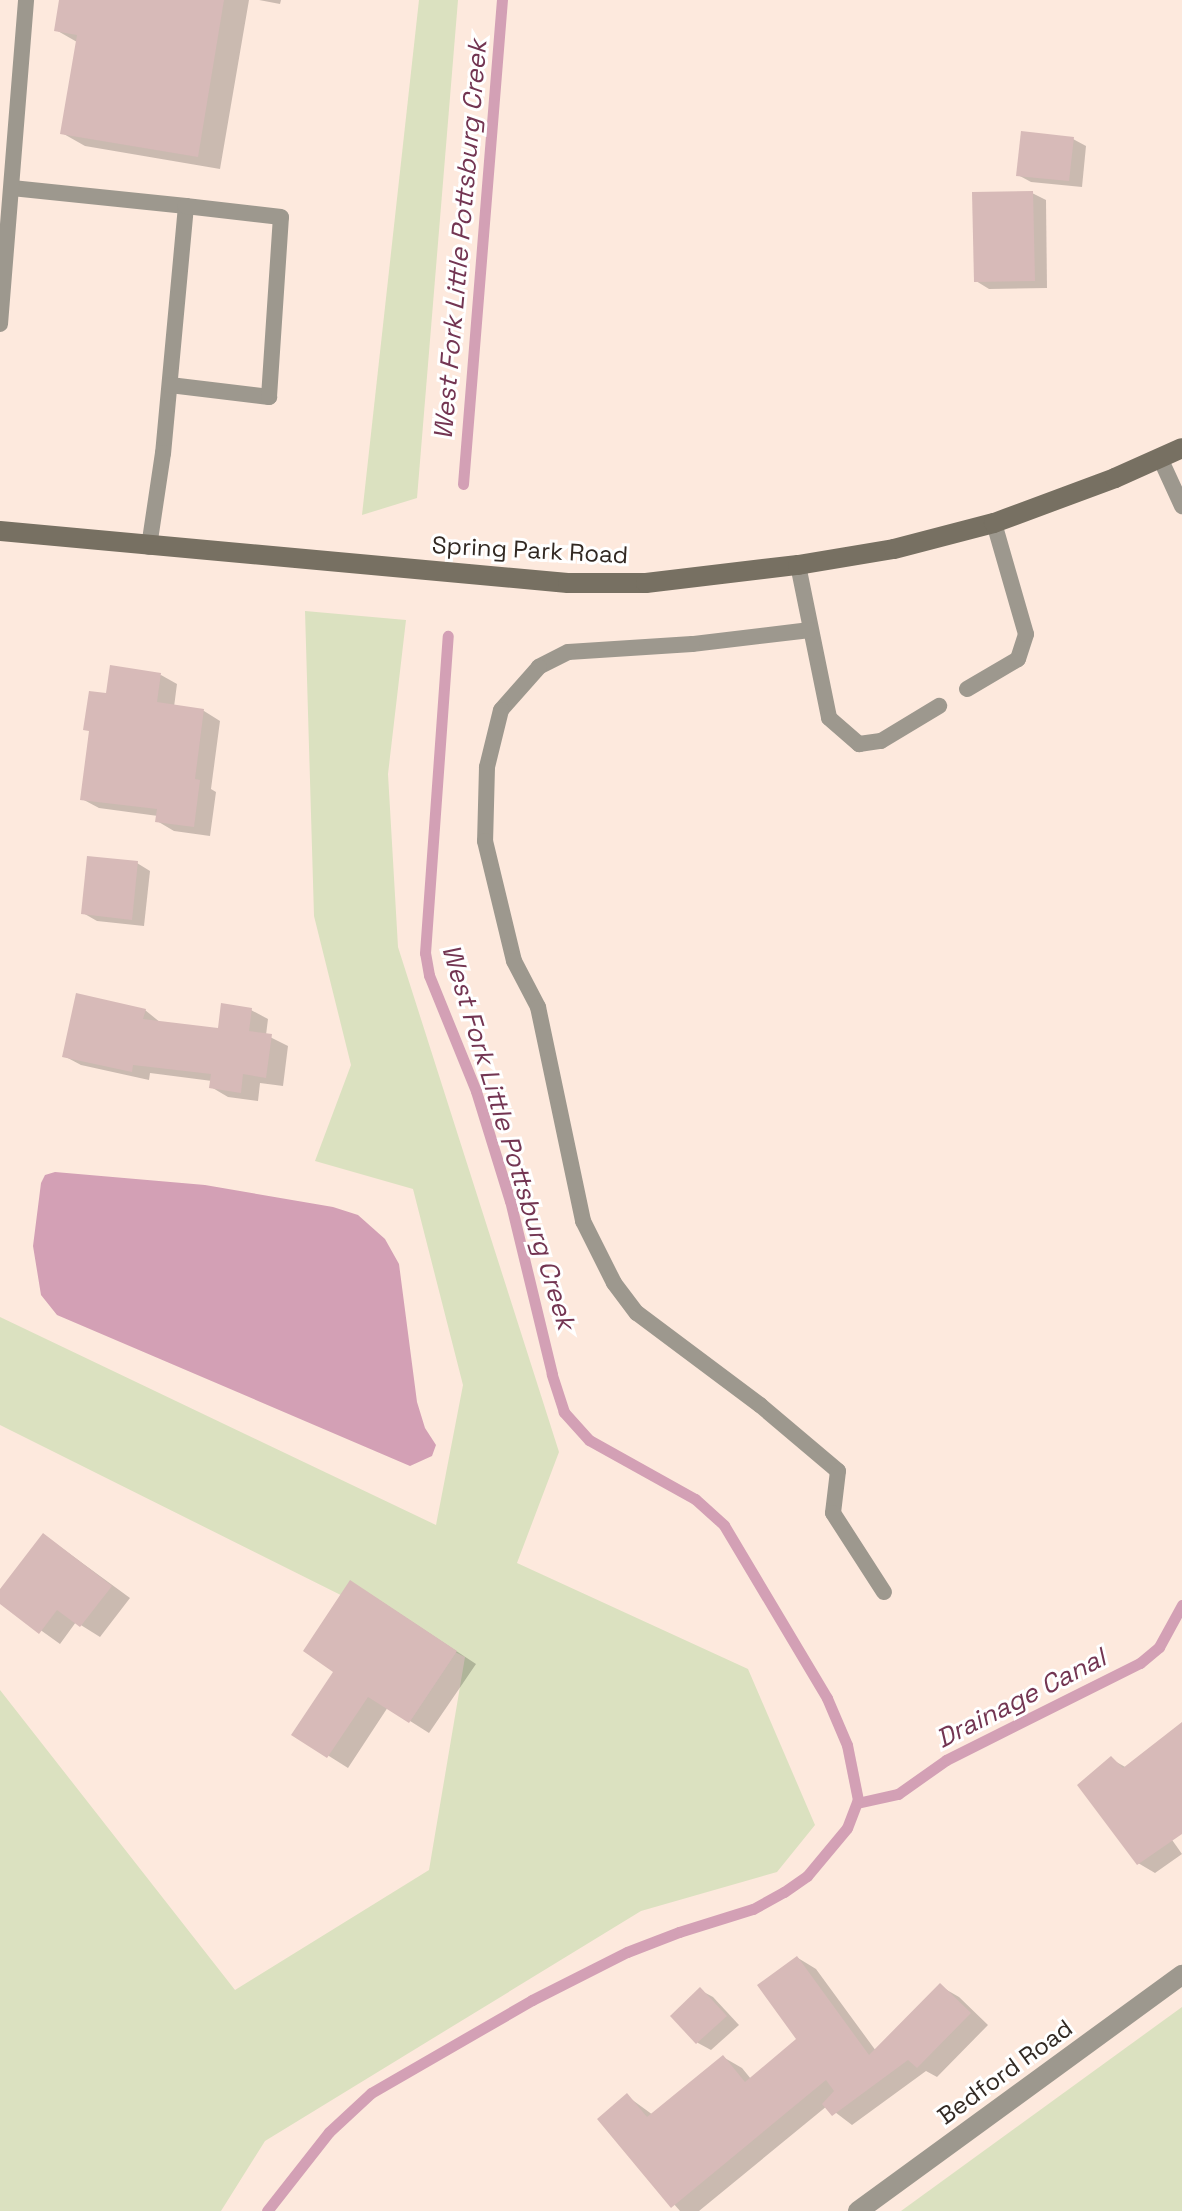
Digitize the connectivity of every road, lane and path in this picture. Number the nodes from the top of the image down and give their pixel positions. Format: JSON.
{"nodes":[{"id":1,"x":26,"y":0,"type":"edge"},
{"id":2,"x":12,"y":188,"type":"junction"},
{"id":3,"x":186,"y":206,"type":"junction"},
{"id":4,"x":0,"y":324,"type":"edge"},
{"id":5,"x":170,"y":385,"type":"junction"},
{"id":6,"x":1182,"y":448,"type":"edge"},
{"id":7,"x":1160,"y":458,"type":"junction"},
{"id":8,"x":1182,"y":506,"type":"edge"},
{"id":9,"x":994,"y":523,"type":"junction"},
{"id":10,"x":0,"y":531,"type":"edge"},
{"id":11,"x":149,"y":547,"type":"junction"},
{"id":12,"x":798,"y":565,"type":"junction"},
{"id":13,"x":810,"y":630,"type":"junction"},
{"id":14,"x":967,"y":689,"type":"dead end"},
{"id":15,"x":939,"y":706,"type":"dead end"},
{"id":16,"x":884,"y":1592,"type":"dead end"},
{"id":17,"x":1182,"y":1975,"type":"edge"},
{"id":18,"x":858,"y":2211,"type":"edge"}],
"edges":[{"from":1,"to":2,"type":"lane"},
{"from":2,"to":3,"type":"lane"},
{"from":2,"to":4,"type":"lane"},
{"from":3,"to":5,"type":"lane"},
{"from":3,"to":5,"type":"lane"},
{"from":5,"to":11,"type":"lane"},
{"from":6,"to":7,"type":"main road","name":"Spring Park Road"},
{"from":7,"to":8,"type":"lane"},
{"from":7,"to":9,"type":"main road","name":"Spring Park Road"},
{"from":9,"to":12,"type":"main road","name":"Spring Park Road"},
{"from":9,"to":14,"type":"lane"},
{"from":10,"to":11,"type":"main road","name":"Spring Park Road"},
{"from":11,"to":12,"type":"main road","name":"Spring Park Road"},
{"from":12,"to":13,"type":"lane"},
{"from":13,"to":15,"type":"lane"},
{"from":13,"to":16,"type":"lane"},
{"from":17,"to":18,"type":"street","name":"Bedford Road"}]}
